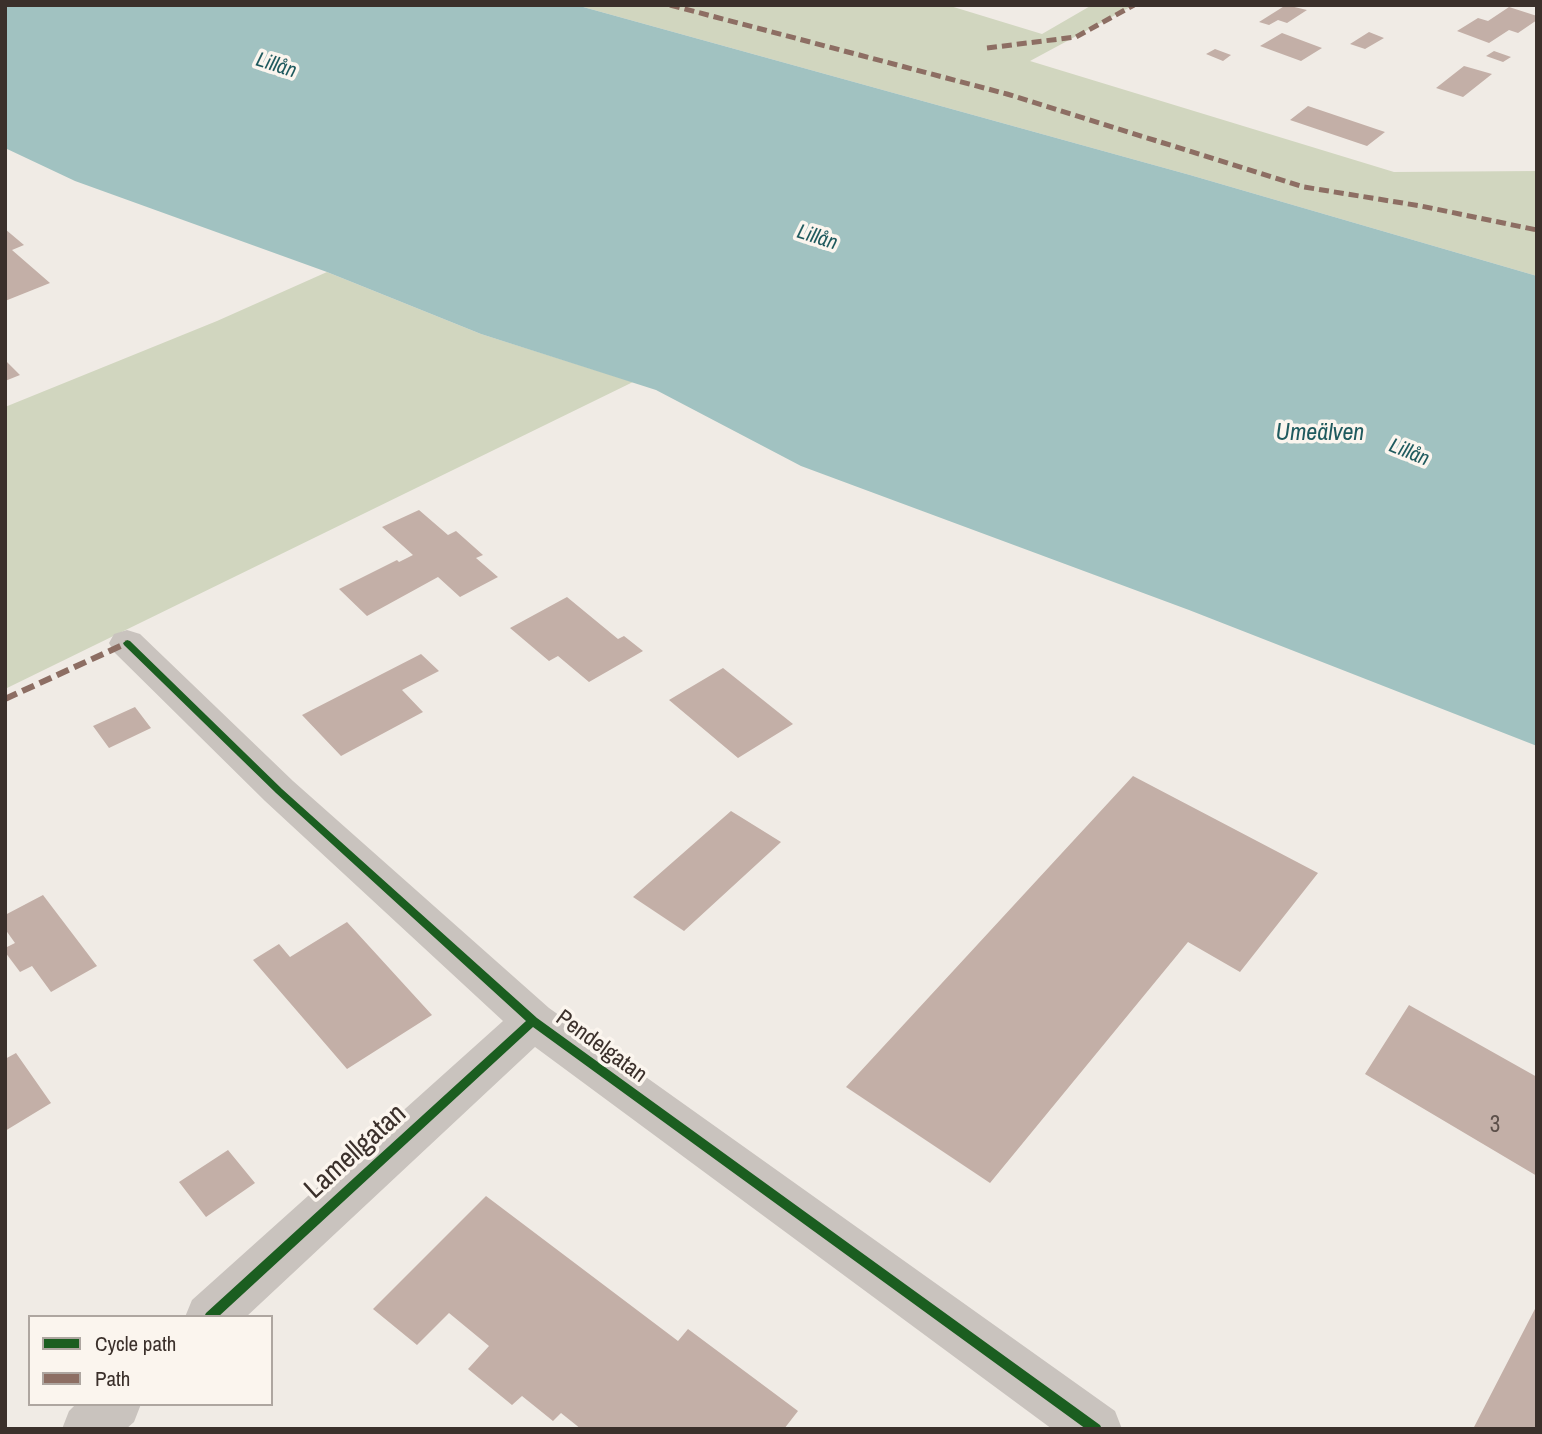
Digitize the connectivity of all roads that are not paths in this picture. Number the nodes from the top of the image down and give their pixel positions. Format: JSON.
{"nodes":[{"id":1,"x":127,"y":643,"type":"dead end"},
{"id":2,"x":533,"y":1021,"type":"junction"},
{"id":3,"x":212,"y":1315,"type":"edge"},
{"id":4,"x":113,"y":1406,"type":"edge"},
{"id":5,"x":88,"y":1429,"type":"edge"},
{"id":6,"x":1096,"y":1429,"type":"edge"}],
"edges":[{"from":1,"to":2,"type":"street","name":"Pendelgatan"},
{"from":2,"to":3,"type":"street","name":"Lamellgatan"},
{"from":2,"to":6,"type":"street","name":"Pendelgatan"},
{"from":4,"to":5,"type":"street"}]}
